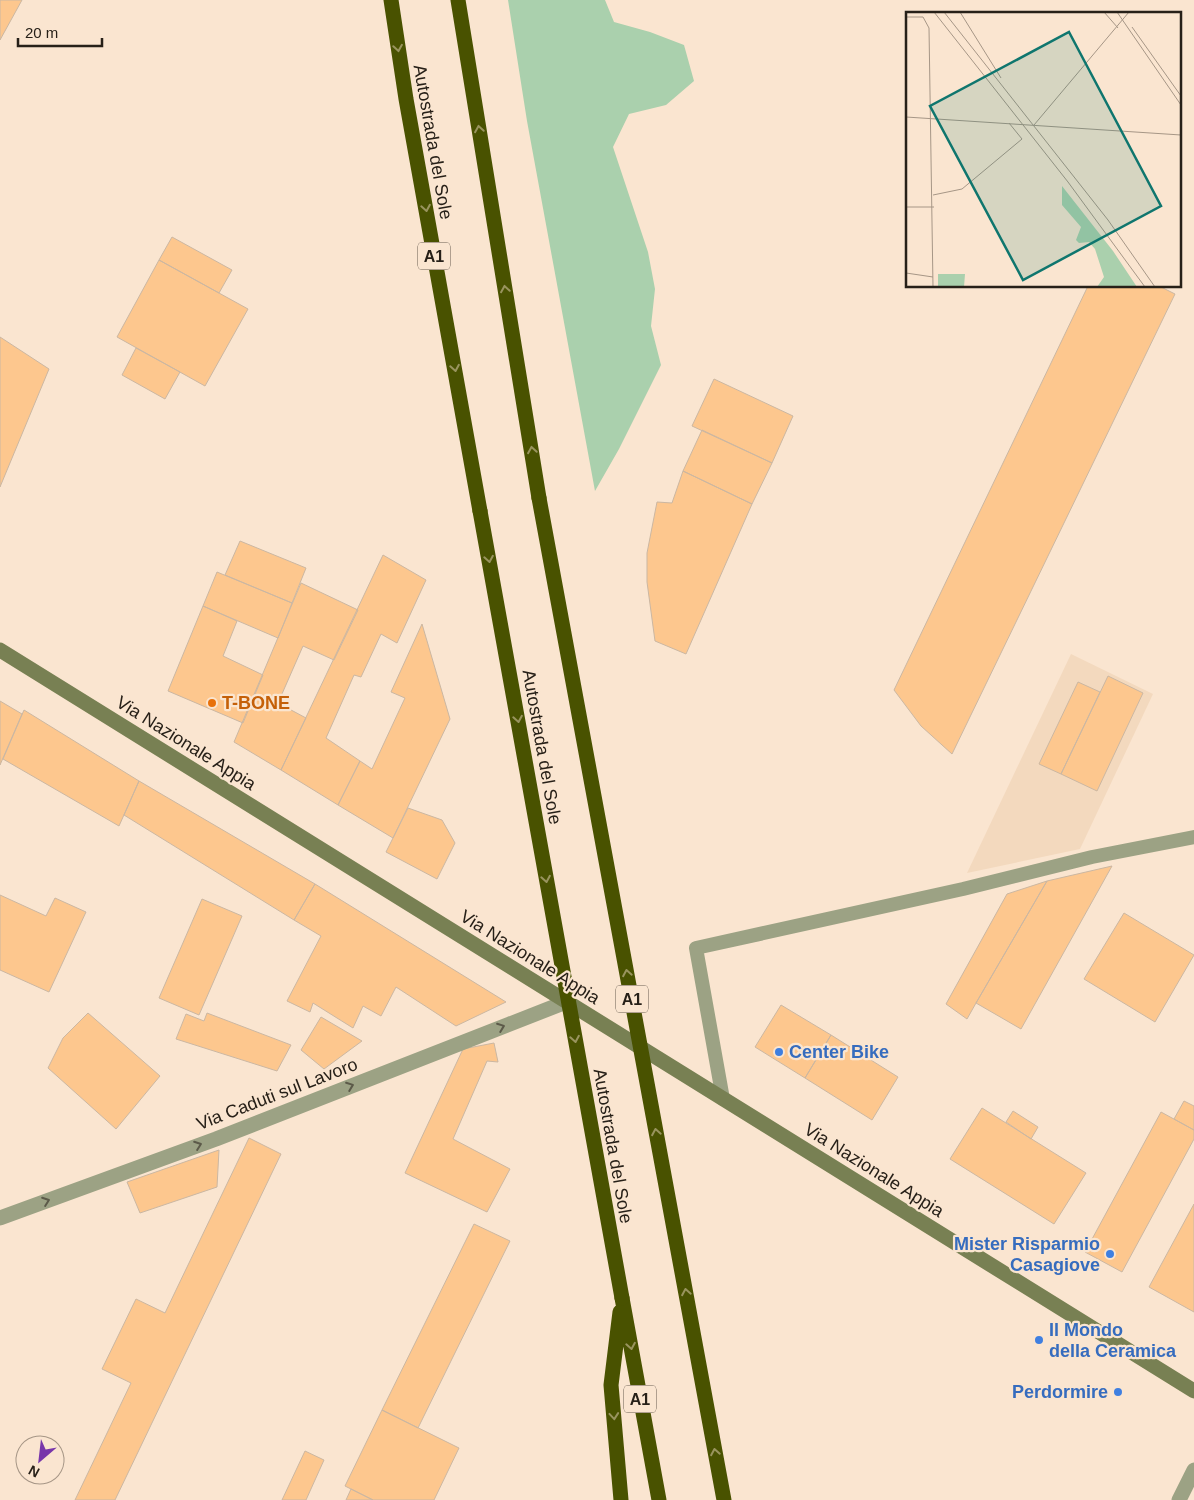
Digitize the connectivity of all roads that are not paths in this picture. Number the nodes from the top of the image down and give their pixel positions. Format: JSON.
{"nodes":[{"id":1,"x":391,"y":0,"type":"edge"},
{"id":2,"x":458,"y":0,"type":"edge"},
{"id":3,"x":0,"y":650,"type":"edge"},
{"id":4,"x":1194,"y":837,"type":"edge"},
{"id":5,"x":566,"y":1002,"type":"junction"},
{"id":6,"x":723,"y":1099,"type":"junction"},
{"id":7,"x":0,"y":1218,"type":"edge"},
{"id":8,"x":622,"y":1298,"type":"junction"},
{"id":9,"x":1194,"y":1390,"type":"edge"},
{"id":10,"x":1194,"y":1470,"type":"edge"},
{"id":11,"x":621,"y":1500,"type":"edge"},
{"id":12,"x":659,"y":1500,"type":"edge"},
{"id":13,"x":724,"y":1500,"type":"edge"},
{"id":14,"x":1179,"y":1500,"type":"edge"}],
"edges":[{"from":1,"to":8,"type":"highway","name":"Autostrada del Sole","number":"A1","one_way":true,"bridge":true},
{"from":13,"to":2,"type":"highway","number":"A1","one_way":true,"bridge":true},
{"from":3,"to":5,"type":"main road","name":"Via Nazionale Appia"},
{"from":4,"to":6,"type":"lane"},
{"from":5,"to":6,"type":"main road","name":"Via Nazionale Appia"},
{"from":7,"to":5,"type":"street","name":"Via Caduti sul Lavoro","one_way":true},
{"from":6,"to":9,"type":"main road","name":"Via Nazionale Appia"},
{"from":8,"to":11,"type":"highway","one_way":true},
{"from":8,"to":12,"type":"highway","name":"Autostrada del Sole","number":"A1","one_way":true},
{"from":10,"to":14,"type":"street"}]}
